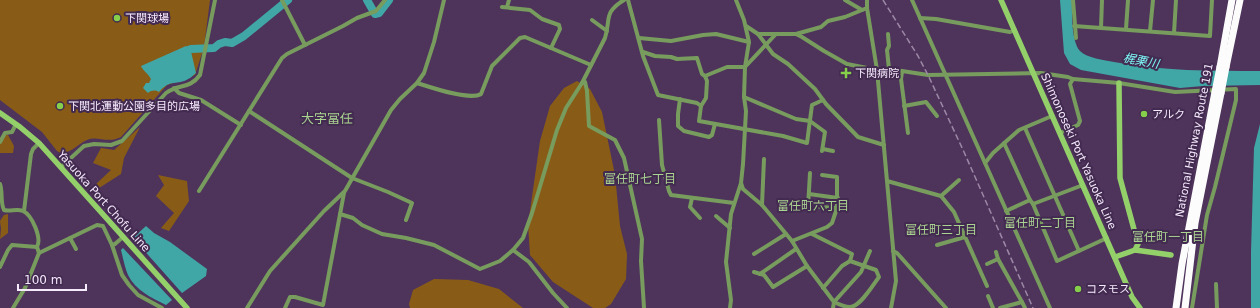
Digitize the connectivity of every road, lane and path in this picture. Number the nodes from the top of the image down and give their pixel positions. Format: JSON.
{"nodes":[{"id":1,"x":215,"y":0,"type":"edge"},
{"id":2,"x":282,"y":0,"type":"edge"},
{"id":3,"x":386,"y":0,"type":"edge"},
{"id":4,"x":444,"y":0,"type":"edge"},
{"id":5,"x":509,"y":0,"type":"edge"},
{"id":6,"x":624,"y":0,"type":"edge"},
{"id":7,"x":628,"y":0,"type":"edge"},
{"id":8,"x":736,"y":0,"type":"edge"},
{"id":9,"x":845,"y":0,"type":"edge"},
{"id":10,"x":867,"y":0,"type":"edge"},
{"id":11,"x":912,"y":0,"type":"edge"},
{"id":12,"x":1001,"y":0,"type":"edge"},
{"id":13,"x":1073,"y":0,"type":"edge"},
{"id":14,"x":1102,"y":0,"type":"edge"},
{"id":15,"x":1128,"y":0,"type":"edge"},
{"id":16,"x":1153,"y":0,"type":"edge"},
{"id":17,"x":1176,"y":0,"type":"edge"},
{"id":18,"x":1212,"y":0,"type":"edge"},
{"id":19,"x":1232,"y":0,"type":"edge"},
{"id":20,"x":1240,"y":0,"type":"edge"},
{"id":21,"x":502,"y":7,"type":"dead end"},
{"id":22,"x":507,"y":8,"type":"junction"},
{"id":23,"x":867,"y":8,"type":"junction"},
{"id":24,"x":862,"y":10,"type":"junction"},
{"id":25,"x":920,"y":18,"type":"junction"},
{"id":26,"x":592,"y":20,"type":"dead end"},
{"id":27,"x":746,"y":26,"type":"junction"},
{"id":28,"x":1074,"y":26,"type":"junction"},
{"id":29,"x":1101,"y":28,"type":"junction"},
{"id":30,"x":1126,"y":29,"type":"junction"},
{"id":31,"x":1014,"y":30,"type":"junction"},
{"id":32,"x":607,"y":31,"type":"junction"},
{"id":33,"x":1150,"y":31,"type":"junction"},
{"id":34,"x":1174,"y":33,"type":"junction"},
{"id":35,"x":758,"y":34,"type":"junction"},
{"id":36,"x":796,"y":34,"type":"junction"},
{"id":37,"x":888,"y":34,"type":"dead end"},
{"id":38,"x":775,"y":35,"type":"junction"},
{"id":39,"x":639,"y":38,"type":"junction"},
{"id":40,"x":1076,"y":38,"type":"dead end"},
{"id":41,"x":748,"y":42,"type":"junction"},
{"id":42,"x":766,"y":44,"type":"junction"},
{"id":43,"x":305,"y":45,"type":"junction"},
{"id":44,"x":551,"y":48,"type":"junction"},
{"id":45,"x":643,"y":52,"type":"junction"},
{"id":46,"x":591,"y":65,"type":"junction"},
{"id":47,"x":745,"y":67,"type":"junction"},
{"id":48,"x":1223,"y":67,"type":"junction"},
{"id":49,"x":889,"y":69,"type":"junction"},
{"id":50,"x":877,"y":70,"type":"junction"},
{"id":51,"x":902,"y":72,"type":"junction"},
{"id":52,"x":1034,"y":74,"type":"junction"},
{"id":53,"x":946,"y":75,"type":"junction"},
{"id":54,"x":705,"y":76,"type":"junction"},
{"id":55,"x":1072,"y":79,"type":"junction"},
{"id":56,"x":416,"y":83,"type":"junction"},
{"id":57,"x":582,"y":83,"type":"junction"},
{"id":58,"x":1119,"y":83,"type":"junction"},
{"id":59,"x":174,"y":88,"type":"junction"},
{"id":60,"x":1218,"y":92,"type":"junction"},
{"id":61,"x":744,"y":97,"type":"junction"},
{"id":62,"x":680,"y":99,"type":"junction"},
{"id":63,"x":823,"y":100,"type":"junction"},
{"id":64,"x":701,"y":106,"type":"junction"},
{"id":65,"x":904,"y":106,"type":"junction"},
{"id":66,"x":249,"y":111,"type":"junction"},
{"id":67,"x":0,"y":113,"type":"edge"},
{"id":68,"x":937,"y":116,"type":"dead end"},
{"id":69,"x":1052,"y":116,"type":"junction"},
{"id":70,"x":659,"y":120,"type":"dead end"},
{"id":71,"x":810,"y":121,"type":"junction"},
{"id":72,"x":16,"y":124,"type":"junction"},
{"id":73,"x":715,"y":124,"type":"junction"},
{"id":74,"x":241,"y":125,"type":"junction"},
{"id":75,"x":1025,"y":128,"type":"junction"},
{"id":76,"x":745,"y":129,"type":"junction"},
{"id":77,"x":908,"y":133,"type":"dead end"},
{"id":78,"x":1060,"y":133,"type":"junction"},
{"id":79,"x":0,"y":142,"type":"edge"},
{"id":80,"x":39,"y":143,"type":"junction"},
{"id":81,"x":1004,"y":144,"type":"junction"},
{"id":82,"x":884,"y":145,"type":"junction"},
{"id":83,"x":833,"y":151,"type":"dead end"},
{"id":84,"x":764,"y":159,"type":"dead end"},
{"id":85,"x":984,"y":161,"type":"junction"},
{"id":86,"x":61,"y":167,"type":"junction"},
{"id":87,"x":810,"y":173,"type":"dead end"},
{"id":88,"x":822,"y":175,"type":"dead end"},
{"id":89,"x":352,"y":178,"type":"junction"},
{"id":90,"x":887,"y":180,"type":"junction"},
{"id":91,"x":960,"y":180,"type":"dead end"},
{"id":92,"x":741,"y":183,"type":"junction"},
{"id":93,"x":0,"y":184,"type":"edge"},
{"id":94,"x":1083,"y":185,"type":"junction"},
{"id":95,"x":199,"y":191,"type":"dead end"},
{"id":96,"x":344,"y":191,"type":"junction"},
{"id":97,"x":809,"y":194,"type":"junction"},
{"id":98,"x":1055,"y":195,"type":"junction"},
{"id":99,"x":941,"y":196,"type":"junction"},
{"id":100,"x":692,"y":198,"type":"junction"},
{"id":101,"x":838,"y":198,"type":"junction"},
{"id":102,"x":1030,"y":200,"type":"junction"},
{"id":103,"x":734,"y":203,"type":"junction"},
{"id":104,"x":1034,"y":204,"type":"junction"},
{"id":105,"x":762,"y":205,"type":"junction"},
{"id":106,"x":808,"y":207,"type":"dead end"},
{"id":107,"x":820,"y":207,"type":"dead end"},
{"id":108,"x":837,"y":208,"type":"junction"},
{"id":109,"x":24,"y":211,"type":"junction"},
{"id":110,"x":1006,"y":211,"type":"junction"},
{"id":111,"x":340,"y":214,"type":"junction"},
{"id":112,"x":716,"y":216,"type":"dead end"},
{"id":113,"x":700,"y":218,"type":"dead end"},
{"id":114,"x":406,"y":220,"type":"dead end"},
{"id":115,"x":730,"y":228,"type":"junction"},
{"id":116,"x":786,"y":234,"type":"junction"},
{"id":117,"x":812,"y":234,"type":"junction"},
{"id":118,"x":123,"y":237,"type":"junction"},
{"id":119,"x":965,"y":237,"type":"junction"},
{"id":120,"x":70,"y":238,"type":"junction"},
{"id":121,"x":1107,"y":238,"type":"junction"},
{"id":122,"x":792,"y":241,"type":"junction"},
{"id":123,"x":112,"y":244,"type":"junction"},
{"id":124,"x":937,"y":245,"type":"dead end"},
{"id":125,"x":37,"y":247,"type":"junction"},
{"id":126,"x":76,"y":249,"type":"dead end"},
{"id":127,"x":796,"y":249,"type":"junction"},
{"id":128,"x":514,"y":250,"type":"junction"},
{"id":129,"x":870,"y":250,"type":"dead end"},
{"id":130,"x":1135,"y":250,"type":"junction"},
{"id":131,"x":893,"y":251,"type":"junction"},
{"id":132,"x":1079,"y":251,"type":"junction"},
{"id":133,"x":996,"y":252,"type":"dead end"},
{"id":134,"x":40,"y":253,"type":"junction"},
{"id":135,"x":754,"y":254,"type":"dead end"},
{"id":136,"x":1171,"y":255,"type":"dead end"},
{"id":137,"x":1115,"y":257,"type":"junction"},
{"id":138,"x":998,"y":259,"type":"junction"},
{"id":139,"x":850,"y":261,"type":"junction"},
{"id":140,"x":987,"y":264,"type":"dead end"},
{"id":141,"x":807,"y":266,"type":"junction"},
{"id":142,"x":864,"y":266,"type":"junction"},
{"id":143,"x":0,"y":267,"type":"edge"},
{"id":144,"x":754,"y":272,"type":"dead end"},
{"id":145,"x":760,"y":274,"type":"junction"},
{"id":146,"x":985,"y":284,"type":"dead end"},
{"id":147,"x":1216,"y":284,"type":"dead end"},
{"id":148,"x":824,"y":288,"type":"junction"},
{"id":149,"x":988,"y":296,"type":"dead end"},
{"id":150,"x":834,"y":302,"type":"junction"},
{"id":151,"x":1022,"y":302,"type":"junction"},
{"id":152,"x":13,"y":308,"type":"edge"},
{"id":153,"x":162,"y":308,"type":"edge"},
{"id":154,"x":187,"y":308,"type":"edge"},
{"id":155,"x":247,"y":308,"type":"edge"},
{"id":156,"x":285,"y":308,"type":"edge"},
{"id":157,"x":567,"y":308,"type":"edge"},
{"id":158,"x":644,"y":308,"type":"edge"},
{"id":159,"x":730,"y":308,"type":"edge"},
{"id":160,"x":833,"y":308,"type":"edge"},
{"id":161,"x":891,"y":308,"type":"edge"},
{"id":162,"x":946,"y":308,"type":"edge"},
{"id":163,"x":993,"y":308,"type":"edge"},
{"id":164,"x":1003,"y":308,"type":"edge"},
{"id":165,"x":1025,"y":308,"type":"edge"},
{"id":166,"x":1050,"y":308,"type":"edge"},
{"id":167,"x":1140,"y":308,"type":"edge"},
{"id":168,"x":1176,"y":308,"type":"edge"},
{"id":169,"x":1185,"y":308,"type":"edge"},
{"id":170,"x":1192,"y":308,"type":"edge"},
{"id":171,"x":1217,"y":308,"type":"edge"}],
"edges":[{"from":1,"to":59,"type":"street"},
{"from":2,"to":43,"type":"street"},
{"from":3,"to":43,"type":"street"},
{"from":4,"to":56,"type":"street"},
{"from":5,"to":22,"type":"street"},
{"from":6,"to":32,"type":"street"},
{"from":7,"to":39,"type":"street"},
{"from":8,"to":27,"type":"street"},
{"from":9,"to":24,"type":"street"},
{"from":10,"to":23,"type":"street"},
{"from":11,"to":25,"type":"street"},
{"from":12,"to":31,"type":"main road","name":"Shimonoseki Port Yasuoka Line"},
{"from":13,"to":28,"type":"street"},
{"from":14,"to":29,"type":"street"},
{"from":15,"to":30,"type":"street"},
{"from":16,"to":33,"type":"street"},
{"from":17,"to":34,"type":"street"},
{"from":18,"to":34,"type":"street"},
{"from":19,"to":48,"type":"highway","name":"National Highway Route 191"},
{"from":20,"to":48,"type":"highway","name":"National Highway Route 191"},
{"from":21,"to":22,"type":"street"},
{"from":22,"to":44,"type":"street"},
{"from":23,"to":24,"type":"street"},
{"from":23,"to":50,"type":"street"},
{"from":24,"to":36,"type":"street"},
{"from":25,"to":31,"type":"street"},
{"from":25,"to":53,"type":"street"},
{"from":26,"to":32,"type":"street"},
{"from":27,"to":35,"type":"street"},
{"from":27,"to":41,"type":"street"},
{"from":28,"to":29,"type":"street"},
{"from":28,"to":40,"type":"street"},
{"from":29,"to":30,"type":"street"},
{"from":30,"to":33,"type":"street"},
{"from":31,"to":52,"type":"main road","name":"Shimonoseki Port Yasuoka Line"},
{"from":32,"to":46,"type":"street"},
{"from":33,"to":34,"type":"street"},
{"from":35,"to":38,"type":"street"},
{"from":35,"to":42,"type":"street"},
{"from":36,"to":38,"type":"street"},
{"from":36,"to":50,"type":"street"},
{"from":37,"to":49,"type":"street"},
{"from":38,"to":42,"type":"street"},
{"from":39,"to":41,"type":"street"},
{"from":39,"to":45,"type":"street"},
{"from":41,"to":47,"type":"street"},
{"from":42,"to":47,"type":"street"},
{"from":42,"to":63,"type":"street"},
{"from":43,"to":66,"type":"street"},
{"from":44,"to":46,"type":"street"},
{"from":44,"to":56,"type":"street"},
{"from":45,"to":54,"type":"street"},
{"from":45,"to":62,"type":"street"},
{"from":46,"to":57,"type":"street"},
{"from":47,"to":54,"type":"street"},
{"from":47,"to":61,"type":"street"},
{"from":48,"to":60,"type":"highway","name":"National Highway Route 191","bridge":true},
{"from":49,"to":50,"type":"street"},
{"from":49,"to":51,"type":"street"},
{"from":50,"to":82,"type":"street"},
{"from":51,"to":53,"type":"street"},
{"from":51,"to":65,"type":"street"},
{"from":52,"to":53,"type":"street"},
{"from":52,"to":55,"type":"street"},
{"from":52,"to":69,"type":"main road","name":"Shimonoseki Port Yasuoka Line"},
{"from":53,"to":85,"type":"street"},
{"from":54,"to":64,"type":"street"},
{"from":55,"to":58,"type":"street"},
{"from":55,"to":78,"type":"street"},
{"from":56,"to":89,"type":"street"},
{"from":57,"to":128,"type":"street"},
{"from":57,"to":158,"type":"street"},
{"from":58,"to":130,"type":"main road"},
{"from":58,"to":170,"type":"street"},
{"from":59,"to":74,"type":"street"},
{"from":59,"to":86,"type":"street"},
{"from":60,"to":168,"type":"highway","name":"National Highway Route 191"},
{"from":60,"to":169,"type":"highway","name":"National Highway Route 191"},
{"from":61,"to":71,"type":"street"},
{"from":61,"to":76,"type":"street"},
{"from":62,"to":64,"type":"street"},
{"from":62,"to":73,"type":"street"},
{"from":63,"to":71,"type":"street"},
{"from":63,"to":82,"type":"street"},
{"from":64,"to":73,"type":"street"},
{"from":65,"to":68,"type":"street"},
{"from":65,"to":77,"type":"street"},
{"from":66,"to":74,"type":"street"},
{"from":66,"to":89,"type":"street"},
{"from":67,"to":72,"type":"main road","name":"Yasuoka Port Chofu Line"},
{"from":69,"to":75,"type":"street"},
{"from":69,"to":78,"type":"main road","name":"Shimonoseki Port Yasuoka Line"},
{"from":70,"to":100,"type":"street"},
{"from":71,"to":76,"type":"street"},
{"from":71,"to":83,"type":"street"},
{"from":72,"to":79,"type":"street"},
{"from":72,"to":80,"type":"main road","name":"Yasuoka Port Chofu Line"},
{"from":73,"to":76,"type":"street"},
{"from":74,"to":95,"type":"street"},
{"from":75,"to":81,"type":"street"},
{"from":75,"to":98,"type":"street"},
{"from":76,"to":92,"type":"street"},
{"from":78,"to":94,"type":"main road","name":"Shimonoseki Port Yasuoka Line"},
{"from":80,"to":86,"type":"main road","name":"Yasuoka Port Chofu Line"},
{"from":80,"to":109,"type":"street"},
{"from":81,"to":85,"type":"street"},
{"from":81,"to":102,"type":"street"},
{"from":82,"to":90,"type":"street"},
{"from":84,"to":105,"type":"street"},
{"from":85,"to":110,"type":"street"},
{"from":86,"to":118,"type":"main road","name":"Yasuoka Port Chofu Line"},
{"from":87,"to":97,"type":"street"},
{"from":88,"to":101,"type":"street"},
{"from":89,"to":96,"type":"street"},
{"from":89,"to":114,"type":"street"},
{"from":90,"to":99,"type":"street"},
{"from":90,"to":131,"type":"street"},
{"from":91,"to":99,"type":"street"},
{"from":92,"to":103,"type":"street"},
{"from":92,"to":105,"type":"street"},
{"from":93,"to":109,"type":"street"},
{"from":94,"to":98,"type":"street"},
{"from":94,"to":121,"type":"main road","name":"Shimonoseki Port Yasuoka Line"},
{"from":96,"to":111,"type":"street"},
{"from":96,"to":155,"type":"street"},
{"from":97,"to":101,"type":"street"},
{"from":97,"to":106,"type":"street"},
{"from":98,"to":104,"type":"street"},
{"from":98,"to":132,"type":"street"},
{"from":99,"to":119,"type":"street"},
{"from":100,"to":103,"type":"street"},
{"from":100,"to":113,"type":"street"},
{"from":101,"to":108,"type":"street"},
{"from":102,"to":104,"type":"street"},
{"from":102,"to":110,"type":"street"},
{"from":103,"to":115,"type":"street"},
{"from":104,"to":132,"type":"street"},
{"from":105,"to":116,"type":"street"},
{"from":107,"to":108,"type":"street"},
{"from":108,"to":117,"type":"street"},
{"from":109,"to":125,"type":"street"},
{"from":110,"to":166,"type":"street"},
{"from":111,"to":128,"type":"street"},
{"from":111,"to":156,"type":"street"},
{"from":112,"to":115,"type":"street"},
{"from":115,"to":159,"type":"street"},
{"from":116,"to":122,"type":"street"},
{"from":116,"to":135,"type":"street"},
{"from":117,"to":122,"type":"street"},
{"from":117,"to":139,"type":"street"},
{"from":118,"to":123,"type":"street"},
{"from":118,"to":154,"type":"main road","name":"Yasuoka Port Chofu Line"},
{"from":119,"to":124,"type":"street"},
{"from":119,"to":146,"type":"street"},
{"from":120,"to":123,"type":"street"},
{"from":120,"to":126,"type":"street"},
{"from":120,"to":134,"type":"street"},
{"from":121,"to":132,"type":"street"},
{"from":121,"to":137,"type":"main road","name":"Shimonoseki Port Yasuoka Line"},
{"from":122,"to":127,"type":"street"},
{"from":123,"to":153,"type":"street"},
{"from":125,"to":134,"type":"street"},
{"from":125,"to":143,"type":"street"},
{"from":127,"to":141,"type":"street"},
{"from":127,"to":145,"type":"street"},
{"from":128,"to":157,"type":"street"},
{"from":129,"to":142,"type":"street"},
{"from":130,"to":136,"type":"main road"},
{"from":130,"to":137,"type":"main road"},
{"from":131,"to":161,"type":"street"},
{"from":131,"to":162,"type":"street"},
{"from":133,"to":138,"type":"street"},
{"from":134,"to":152,"type":"street"},
{"from":137,"to":167,"type":"main road","name":"Shimonoseki Port Yasuoka Line"},
{"from":138,"to":140,"type":"street"},
{"from":138,"to":151,"type":"street"},
{"from":139,"to":142,"type":"street"},
{"from":139,"to":148,"type":"street"},
{"from":141,"to":145,"type":"street"},
{"from":141,"to":148,"type":"street"},
{"from":142,"to":150,"type":"street"},
{"from":142,"to":150,"type":"street"},
{"from":144,"to":145,"type":"street"},
{"from":147,"to":171,"type":"street"},
{"from":148,"to":150,"type":"street"},
{"from":149,"to":163,"type":"street"},
{"from":150,"to":160,"type":"street"},
{"from":151,"to":164,"type":"street"},
{"from":151,"to":165,"type":"street"}]}
